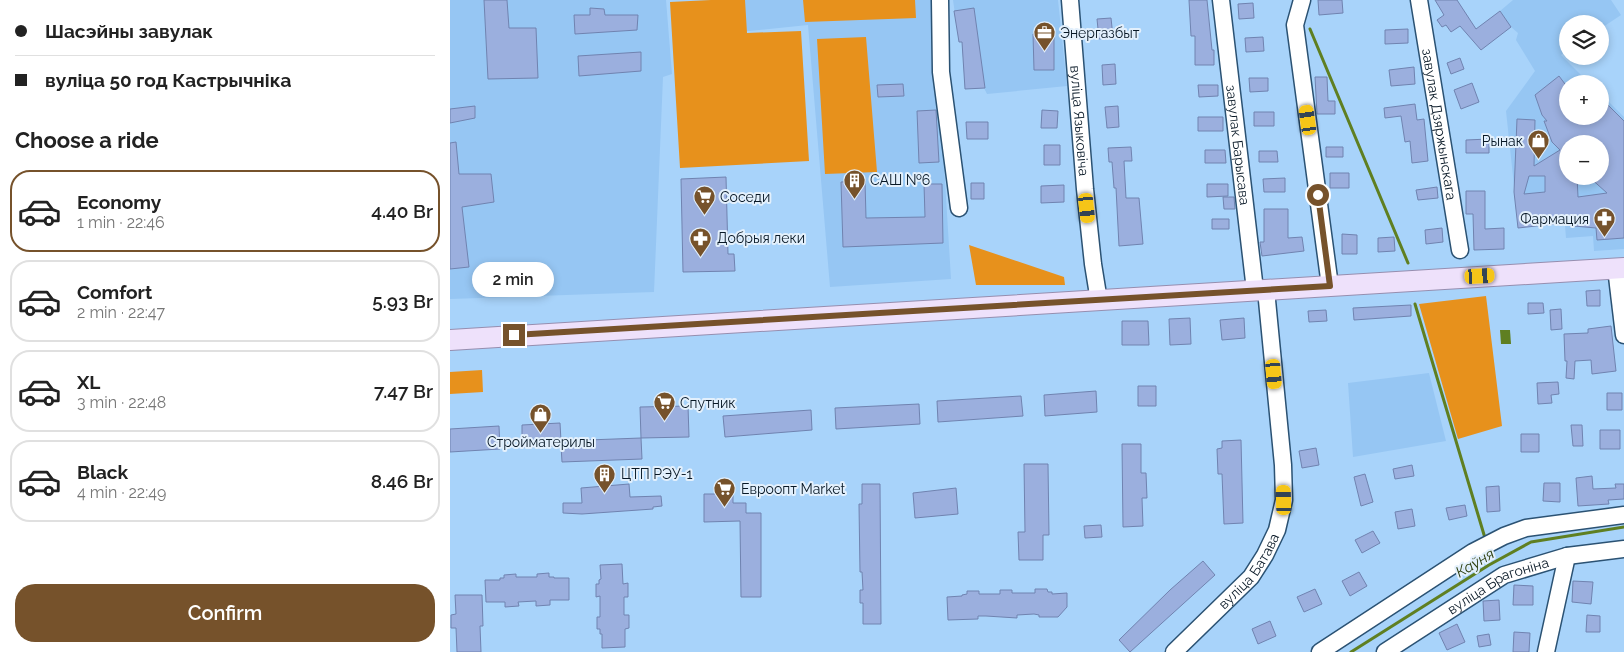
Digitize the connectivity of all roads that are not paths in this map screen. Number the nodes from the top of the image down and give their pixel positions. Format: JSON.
{"nodes":[{"id":1,"x":940,"y":0,"type":"edge"},
{"id":2,"x":1070,"y":0,"type":"edge"},
{"id":3,"x":1221,"y":0,"type":"edge"},
{"id":4,"x":1302,"y":0,"type":"edge"},
{"id":5,"x":1419,"y":0,"type":"edge"},
{"id":6,"x":959,"y":208,"type":"dead end"},
{"id":7,"x":1460,"y":250,"type":"dead end"},
{"id":8,"x":1620,"y":268,"type":"edge"},
{"id":9,"x":1330,"y":286,"type":"junction"},
{"id":10,"x":1260,"y":290,"type":"junction"},
{"id":11,"x":1099,"y":300,"type":"junction"},
{"id":12,"x":1624,"y":335,"type":"edge"},
{"id":13,"x":450,"y":340,"type":"edge"},
{"id":14,"x":1624,"y":515,"type":"edge"},
{"id":15,"x":1624,"y":549,"type":"edge"},
{"id":16,"x":1567,"y":556,"type":"junction"},
{"id":17,"x":1174,"y":652,"type":"edge"},
{"id":18,"x":1320,"y":652,"type":"edge"},
{"id":19,"x":1385,"y":652,"type":"edge"},
{"id":20,"x":1546,"y":652,"type":"edge"}],
"edges":[{"from":1,"to":6,"type":"street"},
{"from":2,"to":11,"type":"street","name":"вуліца Языковіча"},
{"from":3,"to":10,"type":"street","name":"завулак Барысава"},
{"from":4,"to":9,"type":"street"},
{"from":5,"to":7,"type":"street","name":"завулак Дзяржынскага"},
{"from":8,"to":9,"type":"main road"},
{"from":8,"to":12,"type":"street"},
{"from":9,"to":10,"type":"main road"},
{"from":10,"to":11,"type":"main road"},
{"from":10,"to":17,"type":"street","name":"вуліца Батава"},
{"from":11,"to":13,"type":"main road"},
{"from":14,"to":18,"type":"street"},
{"from":15,"to":16,"type":"street","name":"вуліца Брагоніна"},
{"from":16,"to":19,"type":"street","name":"вуліца Брагоніна"},
{"from":16,"to":20,"type":"street"}]}
